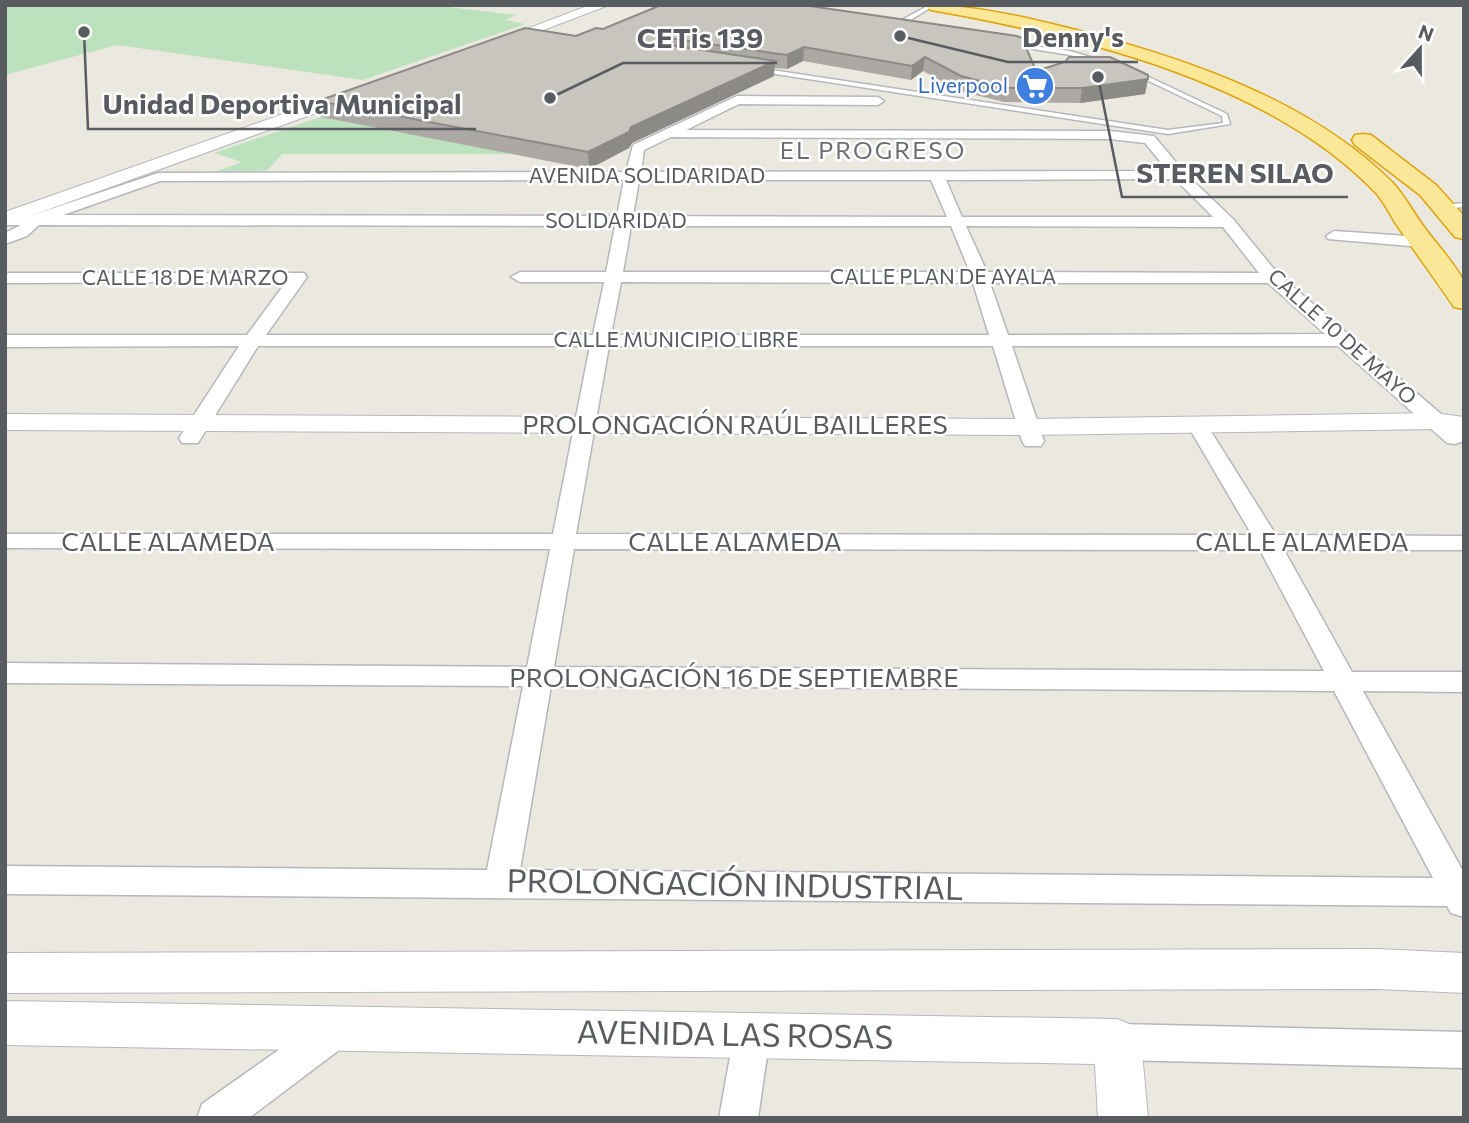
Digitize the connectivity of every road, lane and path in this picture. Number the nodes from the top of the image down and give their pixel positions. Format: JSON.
{"nodes":[{"id":1,"x":603,"y":5,"type":"edge"},
{"id":2,"x":932,"y":5,"type":"edge"},
{"id":3,"x":988,"y":5,"type":"edge"},
{"id":4,"x":881,"y":24,"type":"edge"},
{"id":5,"x":996,"y":41,"type":"edge"},
{"id":6,"x":473,"y":52,"type":"edge"},
{"id":7,"x":1103,"y":61,"type":"edge"},
{"id":8,"x":743,"y":67,"type":"edge"},
{"id":9,"x":1125,"y":67,"type":"edge"},
{"id":10,"x":382,"y":84,"type":"edge"},
{"id":11,"x":878,"y":101,"type":"dead end"},
{"id":12,"x":1319,"y":114,"type":"dead end"},
{"id":13,"x":1342,"y":127,"type":"dead end"},
{"id":14,"x":668,"y":134,"type":"junction"},
{"id":15,"x":1179,"y":175,"type":"junction"},
{"id":16,"x":634,"y":176,"type":"junction"},
{"id":17,"x":937,"y":176,"type":"junction"},
{"id":18,"x":1457,"y":216,"type":"edge"},
{"id":19,"x":17,"y":220,"type":"edge"},
{"id":20,"x":625,"y":221,"type":"junction"},
{"id":21,"x":1227,"y":222,"type":"junction"},
{"id":22,"x":957,"y":223,"type":"junction"},
{"id":23,"x":1334,"y":236,"type":"dead end"},
{"id":24,"x":5,"y":239,"type":"edge"},
{"id":25,"x":1422,"y":242,"type":"junction"},
{"id":26,"x":520,"y":277,"type":"dead end"},
{"id":27,"x":980,"y":277,"type":"junction"},
{"id":28,"x":5,"y":278,"type":"edge"},
{"id":29,"x":614,"y":278,"type":"junction"},
{"id":30,"x":1272,"y":278,"type":"junction"},
{"id":31,"x":1464,"y":301,"type":"edge"},
{"id":32,"x":603,"y":339,"type":"junction"},
{"id":33,"x":253,"y":340,"type":"junction"},
{"id":34,"x":1346,"y":340,"type":"junction"},
{"id":35,"x":5,"y":341,"type":"edge"},
{"id":36,"x":1000,"y":341,"type":"junction"},
{"id":37,"x":5,"y":422,"type":"edge"},
{"id":38,"x":1454,"y":430,"type":"edge"},
{"id":39,"x":195,"y":431,"type":"junction"},
{"id":40,"x":584,"y":431,"type":"junction"},
{"id":41,"x":1031,"y":434,"type":"junction"},
{"id":42,"x":1203,"y":435,"type":"junction"},
{"id":43,"x":5,"y":438,"type":"edge"},
{"id":44,"x":5,"y":541,"type":"edge"},
{"id":45,"x":1267,"y":541,"type":"junction"},
{"id":46,"x":565,"y":542,"type":"junction"},
{"id":47,"x":1464,"y":543,"type":"edge"},
{"id":48,"x":5,"y":673,"type":"edge"},
{"id":49,"x":540,"y":677,"type":"junction"},
{"id":50,"x":1343,"y":681,"type":"junction"},
{"id":51,"x":1464,"y":682,"type":"edge"},
{"id":52,"x":5,"y":880,"type":"edge"},
{"id":53,"x":501,"y":883,"type":"junction"},
{"id":54,"x":1462,"y":896,"type":"edge"},
{"id":55,"x":5,"y":973,"type":"edge"},
{"id":56,"x":1464,"y":973,"type":"edge"},
{"id":57,"x":5,"y":1023,"type":"edge"},
{"id":58,"x":338,"y":1029,"type":"junction"},
{"id":59,"x":752,"y":1035,"type":"junction"},
{"id":60,"x":1117,"y":1042,"type":"junction"},
{"id":61,"x":1464,"y":1051,"type":"edge"},
{"id":62,"x":216,"y":1118,"type":"edge"},
{"id":63,"x":738,"y":1118,"type":"edge"},
{"id":64,"x":1123,"y":1118,"type":"edge"}],
"edges":[{"from":1,"to":6,"type":"street"},
{"from":2,"to":4,"type":"lane"},
{"from":2,"to":25,"type":"highway"},
{"from":3,"to":12,"type":"highway"},
{"from":5,"to":7,"type":"lane"},
{"from":8,"to":9,"type":"lane"},
{"from":10,"to":19,"type":"street"},
{"from":11,"to":14,"type":"street"},
{"from":13,"to":18,"type":"highway"},
{"from":14,"to":15,"type":"street","name":"CALLE 10 DE MAYO"},
{"from":14,"to":16,"type":"street"},
{"from":15,"to":17,"type":"street","name":"AVENIDA SOLIDARIDAD"},
{"from":15,"to":21,"type":"street","name":"CALLE 10 DE MAYO"},
{"from":16,"to":17,"type":"street","name":"AVENIDA SOLIDARIDAD"},
{"from":16,"to":19,"type":"street","name":"AVENIDA SOLIDARIDAD"},
{"from":16,"to":20,"type":"street"},
{"from":17,"to":22,"type":"street"},
{"from":19,"to":20,"type":"street","name":"SOLIDARIDAD"},
{"from":19,"to":24,"type":"street","name":"AVENIDA SOLIDARIDAD"},
{"from":20,"to":22,"type":"street","name":"SOLIDARIDAD"},
{"from":20,"to":29,"type":"street"},
{"from":21,"to":22,"type":"street","name":"SOLIDARIDAD"},
{"from":21,"to":30,"type":"street","name":"CALLE 10 DE MAYO"},
{"from":22,"to":27,"type":"street"},
{"from":23,"to":25,"type":"street"},
{"from":25,"to":31,"type":"highway"},
{"from":26,"to":29,"type":"street","name":"CALLE PLAN DE AYALA"},
{"from":27,"to":29,"type":"street","name":"CALLE PLAN DE AYALA"},
{"from":27,"to":30,"type":"street","name":"CALLE PLAN DE AYALA"},
{"from":27,"to":36,"type":"street"},
{"from":28,"to":33,"type":"street","name":"CALLE 18 DE MARZO"},
{"from":29,"to":32,"type":"street"},
{"from":30,"to":34,"type":"street","name":"CALLE 10 DE MAYO"},
{"from":32,"to":33,"type":"street","name":"CALLE MUNICIPIO LIBRE"},
{"from":32,"to":36,"type":"street","name":"CALLE MUNICIPIO LIBRE"},
{"from":32,"to":40,"type":"street"},
{"from":33,"to":35,"type":"street","name":"CALLE MUNICIPIO LIBRE"},
{"from":33,"to":39,"type":"street","name":"CALLE 18 DE MARZO"},
{"from":34,"to":36,"type":"street","name":"CALLE MUNICIPIO LIBRE"},
{"from":34,"to":38,"type":"street","name":"CALLE 10 DE MAYO"},
{"from":36,"to":41,"type":"street"},
{"from":37,"to":39,"type":"street","name":"PROLONGACIÓN RAÚL BAILLERES"},
{"from":38,"to":42,"type":"street","name":"PROLONGACIÓN RAÚL BAILLERES"},
{"from":39,"to":40,"type":"street","name":"PROLONGACIÓN RAÚL BAILLERES"},
{"from":39,"to":43,"type":"street","name":"PROLONGACIÓN RAÚL BAILLERES"},
{"from":40,"to":41,"type":"street","name":"PROLONGACIÓN RAÚL BAILLERES"},
{"from":40,"to":46,"type":"street"},
{"from":41,"to":42,"type":"street","name":"PROLONGACIÓN RAÚL BAILLERES"},
{"from":42,"to":45,"type":"street"},
{"from":44,"to":46,"type":"street","name":"CALLE ALAMEDA"},
{"from":45,"to":46,"type":"street","name":"CALLE ALAMEDA"},
{"from":45,"to":47,"type":"street","name":"CALLE ALAMEDA"},
{"from":45,"to":50,"type":"street"},
{"from":46,"to":49,"type":"street"},
{"from":48,"to":49,"type":"street","name":"PROLONGACIÓN 16 DE SEPTIEMBRE"},
{"from":49,"to":50,"type":"street","name":"PROLONGACIÓN 16 DE SEPTIEMBRE"},
{"from":49,"to":53,"type":"street"},
{"from":50,"to":51,"type":"street","name":"PROLONGACIÓN 16 DE SEPTIEMBRE"},
{"from":50,"to":54,"type":"street"},
{"from":52,"to":53,"type":"street","name":"PROLONGACIÓN INDUSTRIAL"},
{"from":53,"to":54,"type":"street","name":"PROLONGACIÓN INDUSTRIAL"},
{"from":55,"to":56,"type":"street"},
{"from":57,"to":58,"type":"street","name":"AVENIDA LAS ROSAS"},
{"from":58,"to":59,"type":"street","name":"AVENIDA LAS ROSAS"},
{"from":58,"to":62,"type":"street"},
{"from":59,"to":60,"type":"street","name":"AVENIDA LAS ROSAS"},
{"from":59,"to":63,"type":"street"},
{"from":60,"to":61,"type":"street","name":"AVENIDA LAS ROSAS"},
{"from":60,"to":64,"type":"street"}]}
